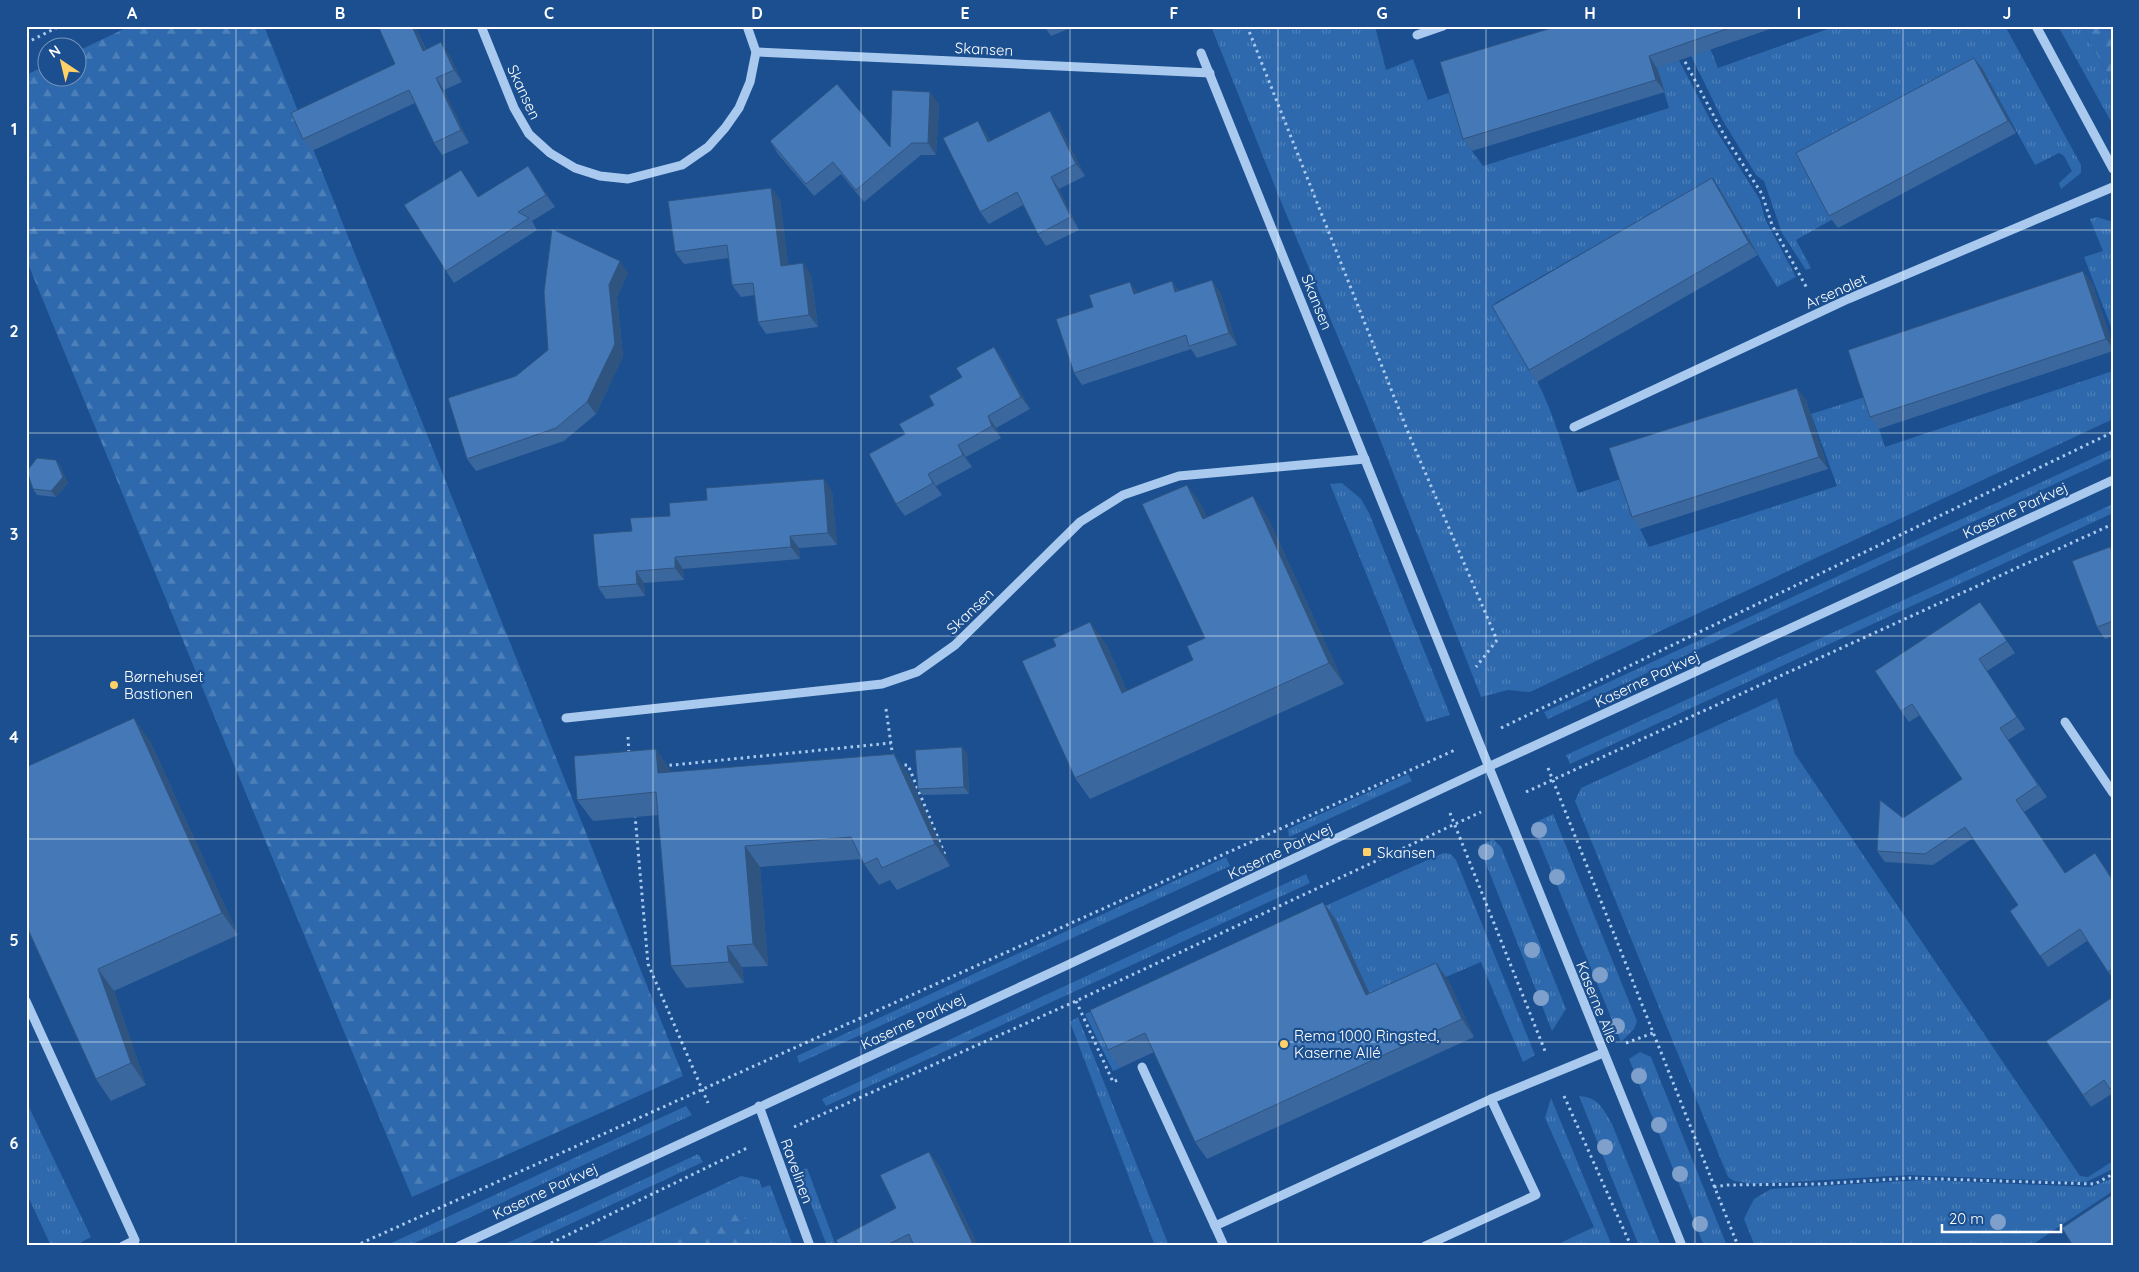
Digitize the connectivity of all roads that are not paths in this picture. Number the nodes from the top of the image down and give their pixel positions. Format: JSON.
{"nodes":[{"id":1,"x":481,"y":26,"type":"edge"},
{"id":2,"x":747,"y":26,"type":"edge"},
{"id":3,"x":1443,"y":26,"type":"edge"},
{"id":4,"x":2036,"y":26,"type":"edge"},
{"id":5,"x":1417,"y":35,"type":"dead end"},
{"id":6,"x":756,"y":52,"type":"junction"},
{"id":7,"x":1201,"y":53,"type":"dead end"},
{"id":8,"x":1210,"y":73,"type":"junction"},
{"id":9,"x":2113,"y":168,"type":"edge"},
{"id":10,"x":2113,"y":187,"type":"edge"},
{"id":11,"x":1574,"y":427,"type":"dead end"},
{"id":12,"x":1365,"y":459,"type":"junction"},
{"id":13,"x":2113,"y":480,"type":"edge"},
{"id":14,"x":566,"y":718,"type":"dead end"},
{"id":15,"x":2065,"y":722,"type":"dead end"},
{"id":16,"x":1488,"y":767,"type":"junction"},
{"id":17,"x":2113,"y":793,"type":"edge"},
{"id":18,"x":26,"y":1001,"type":"edge"},
{"id":19,"x":1603,"y":1053,"type":"junction"},
{"id":20,"x":1142,"y":1068,"type":"road end"},
{"id":21,"x":1491,"y":1099,"type":"junction"},
{"id":22,"x":758,"y":1106,"type":"junction"},
{"id":23,"x":1215,"y":1226,"type":"junction"},
{"id":24,"x":123,"y":1246,"type":"edge"},
{"id":25,"x":459,"y":1246,"type":"edge"},
{"id":26,"x":810,"y":1246,"type":"edge"},
{"id":27,"x":1224,"y":1246,"type":"edge"},
{"id":28,"x":1425,"y":1246,"type":"edge"},
{"id":29,"x":1682,"y":1246,"type":"edge"}],
"edges":[{"from":1,"to":6,"type":"street","name":"Skansen"},
{"from":2,"to":6,"type":"street"},
{"from":3,"to":5,"type":"street"},
{"from":4,"to":9,"type":"street"},
{"from":6,"to":8,"type":"street","name":"Skansen"},
{"from":7,"to":8,"type":"street","name":"Skansen"},
{"from":8,"to":12,"type":"street","name":"Skansen"},
{"from":10,"to":11,"type":"street","name":"Arsenalet"},
{"from":12,"to":14,"type":"street","name":"Skansen"},
{"from":12,"to":16,"type":"street","name":"Skansen"},
{"from":13,"to":16,"type":"street","name":"Kaserne Parkvej"},
{"from":15,"to":17,"type":"street"},
{"from":16,"to":19,"type":"street","name":"Kaserne Alle"},
{"from":16,"to":22,"type":"street","name":"Kaserne Parkvej"},
{"from":18,"to":24,"type":"street"},
{"from":19,"to":21,"type":"street"},
{"from":19,"to":29,"type":"street","name":"Kaserne Alle"},
{"from":20,"to":23,"type":"street"},
{"from":21,"to":23,"type":"street"},
{"from":21,"to":28,"type":"street"},
{"from":22,"to":25,"type":"street","name":"Kaserne Parkvej"},
{"from":22,"to":26,"type":"street","name":"Ravelinen"},
{"from":23,"to":27,"type":"street"}]}
